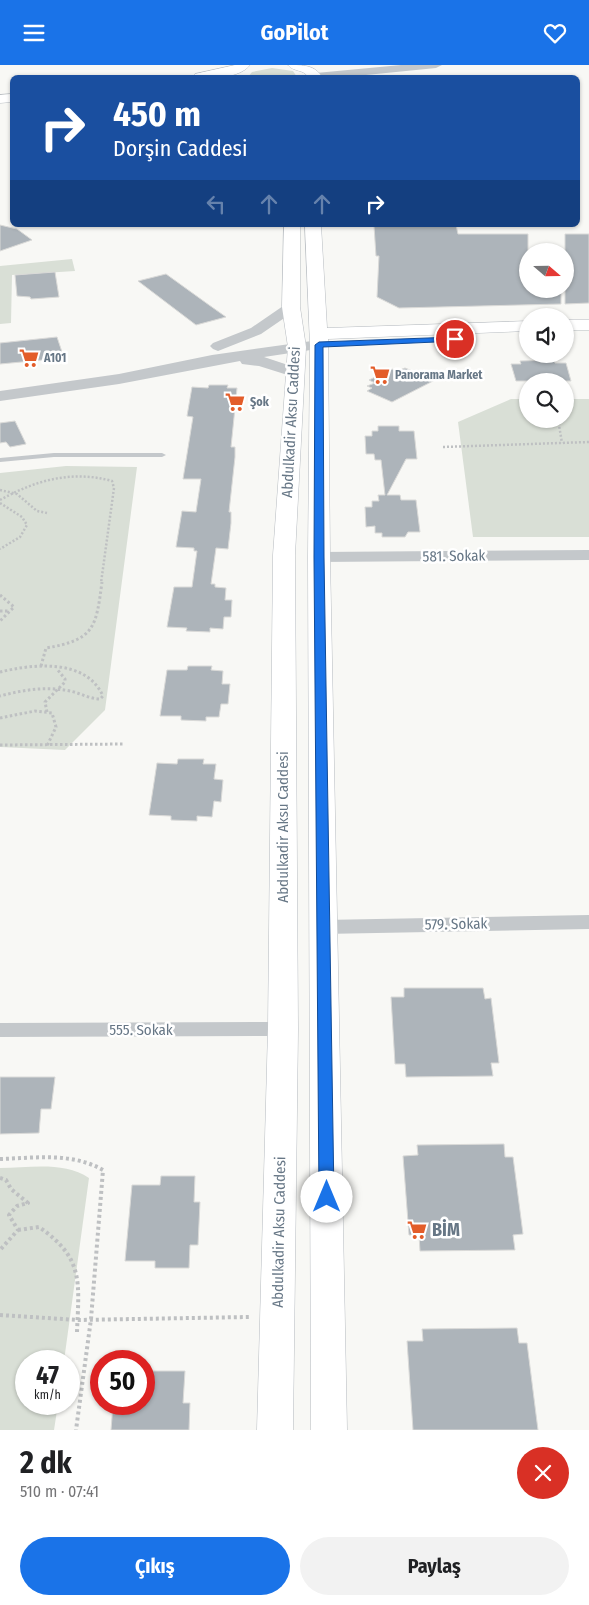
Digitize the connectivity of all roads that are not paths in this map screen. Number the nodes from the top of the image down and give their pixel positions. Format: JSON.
{"nodes":[{"id":1,"x":255,"y":65,"type":"edge"},
{"id":2,"x":294,"y":65,"type":"edge"},
{"id":3,"x":436,"y":65,"type":"edge"},
{"id":4,"x":239,"y":71,"type":"edge"},
{"id":5,"x":317,"y":73,"type":"edge"},
{"id":6,"x":213,"y":75,"type":"edge"},
{"id":7,"x":292,"y":227,"type":"edge"},
{"id":8,"x":313,"y":227,"type":"edge"},
{"id":9,"x":291,"y":307,"type":"junction"},
{"id":10,"x":574,"y":325,"type":"edge"},
{"id":11,"x":589,"y":325,"type":"edge"},
{"id":12,"x":519,"y":327,"type":"edge"},
{"id":13,"x":589,"y":336,"type":"edge"},
{"id":14,"x":574,"y":337,"type":"edge"},
{"id":15,"x":519,"y":338,"type":"edge"},
{"id":16,"x":305,"y":347,"type":"junction"},
{"id":17,"x":215,"y":353,"type":"junction"},
{"id":18,"x":0,"y":396,"type":"edge"},
{"id":19,"x":162,"y":455,"type":"dead end"},
{"id":20,"x":0,"y":460,"type":"edge"},
{"id":21,"x":589,"y":555,"type":"edge"},
{"id":22,"x":319,"y":557,"type":"junction"},
{"id":23,"x":589,"y":922,"type":"edge"},
{"id":24,"x":323,"y":927,"type":"junction"},
{"id":25,"x":283,"y":1029,"type":"junction"},
{"id":26,"x":0,"y":1030,"type":"edge"},
{"id":27,"x":275,"y":1430,"type":"edge"},
{"id":28,"x":329,"y":1430,"type":"edge"}],
"edges":[{"from":1,"to":4,"type":"main road"},
{"from":2,"to":5,"type":"main road"},
{"from":3,"to":5,"type":"street"},
{"from":4,"to":6,"type":"main road"},
{"from":7,"to":9,"type":"main road","name":"Abdulkadir Aksu Caddesi"},
{"from":8,"to":16,"type":"main road","name":"Abdulkadir Aksu Caddesi"},
{"from":9,"to":16,"type":"main road","name":"Abdulkadir Aksu Caddesi"},
{"from":9,"to":17,"type":"street"},
{"from":10,"to":11,"type":"main road"},
{"from":12,"to":16,"type":"main road"},
{"from":13,"to":14,"type":"main road"},
{"from":15,"to":16,"type":"main road"},
{"from":16,"to":17,"type":"street"},
{"from":16,"to":17,"type":"street"},
{"from":16,"to":22,"type":"main road","name":"Abdulkadir Aksu Caddesi"},
{"from":16,"to":25,"type":"main road","name":"Abdulkadir Aksu Caddesi"},
{"from":17,"to":18,"type":"street"},
{"from":19,"to":20,"type":"lane"},
{"from":21,"to":22,"type":"street","name":"581. Sokak"},
{"from":22,"to":24,"type":"main road","name":"Abdulkadir Aksu Caddesi"},
{"from":23,"to":24,"type":"street","name":"579. Sokak"},
{"from":24,"to":28,"type":"main road","name":"Abdulkadir Aksu Caddesi"},
{"from":25,"to":26,"type":"street","name":"555. Sokak"},
{"from":25,"to":27,"type":"main road","name":"Abdulkadir Aksu Caddesi"}]}
